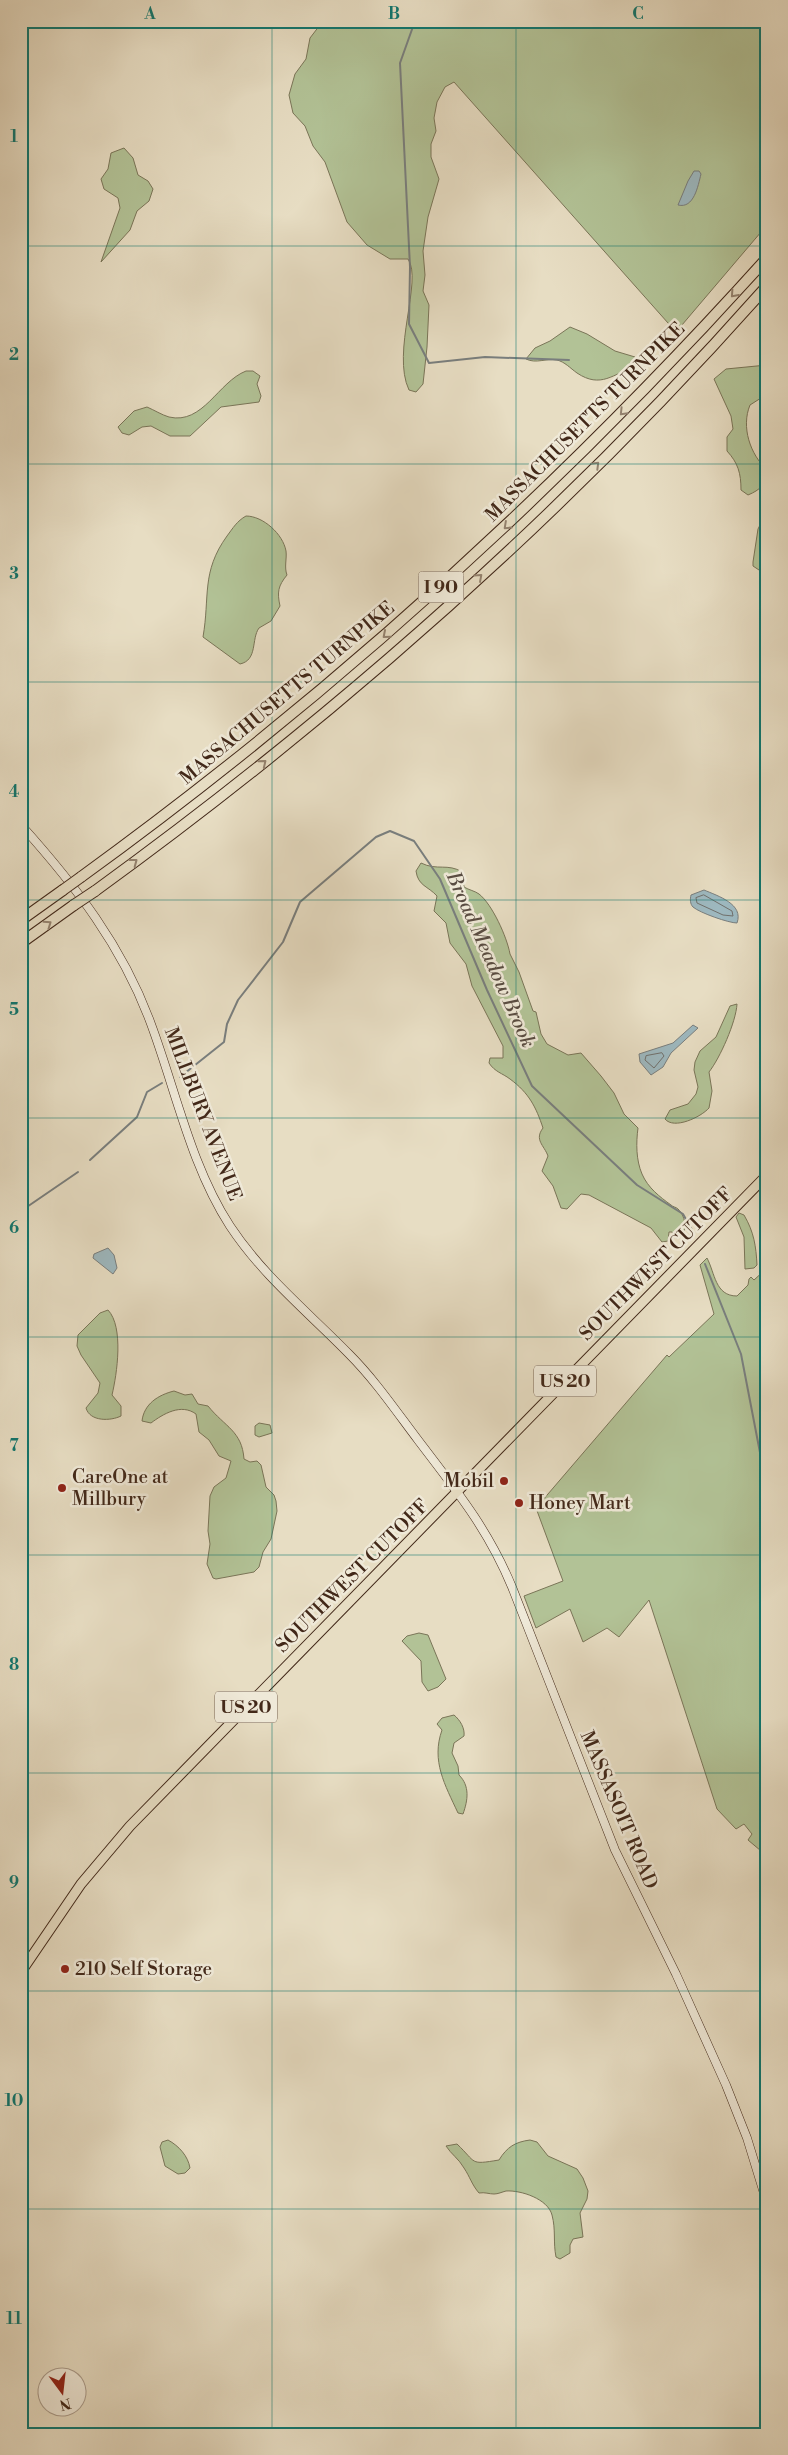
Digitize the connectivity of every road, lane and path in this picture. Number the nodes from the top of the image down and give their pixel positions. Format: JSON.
{"nodes":[{"id":1,"x":767,"y":258,"type":"edge"},
{"id":2,"x":767,"y":286,"type":"edge"},
{"id":3,"x":21,"y":825,"type":"edge"},
{"id":4,"x":21,"y":920,"type":"edge"},
{"id":5,"x":21,"y":943,"type":"edge"},
{"id":6,"x":767,"y":1175,"type":"edge"},
{"id":7,"x":420,"y":1442,"type":"joint"},
{"id":8,"x":458,"y":1491,"type":"junction"},
{"id":9,"x":21,"y":1972,"type":"edge"},
{"id":10,"x":767,"y":2203,"type":"edge"}],
"edges":[{"from":1,"to":4,"type":"highway","name":"MASSACHUSETTS TURNPIKE","number":"I 90","one_way":true,"bridge":true},
{"from":5,"to":2,"type":"highway","name":"MASSACHUSETTS TURNPIKE","number":"I 90","one_way":true,"bridge":true},
{"from":3,"to":7,"type":"main road","name":"MILLBURY AVENUE"},
{"from":6,"to":8,"type":"main road","name":"SOUTHWEST CUTOFF","number":"US 20"},
{"from":7,"to":8,"type":"main road","name":"MASSASOIT ROAD"},
{"from":8,"to":9,"type":"main road","name":"SOUTHWEST CUTOFF","number":"US 20"},
{"from":8,"to":10,"type":"main road","name":"MASSASOIT ROAD"}]}
